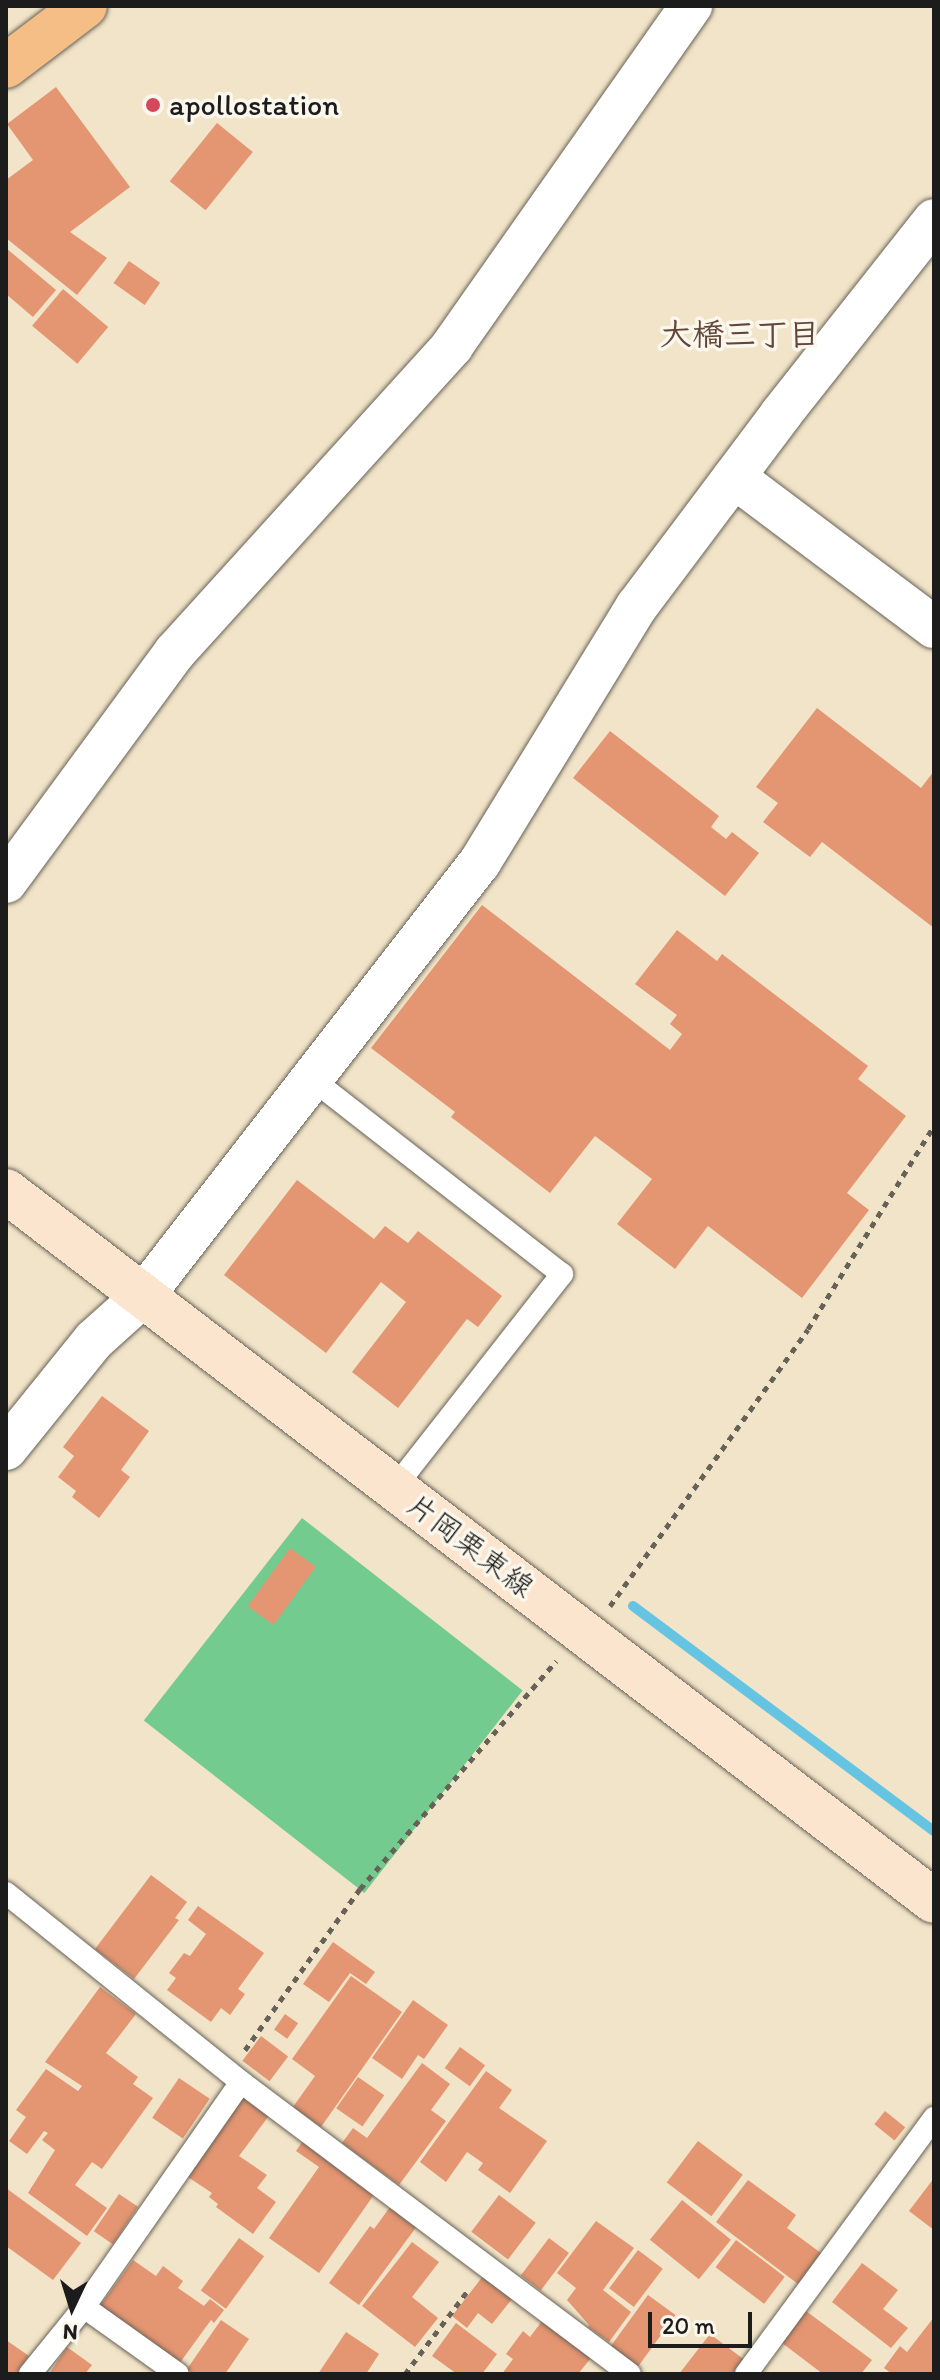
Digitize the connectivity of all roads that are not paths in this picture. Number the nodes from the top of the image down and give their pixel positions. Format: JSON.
{"nodes":[{"id":1,"x":85,"y":6,"type":"edge"},
{"id":2,"x":691,"y":6,"type":"edge"},
{"id":3,"x":6,"y":66,"type":"edge"},
{"id":4,"x":934,"y":220,"type":"edge"},
{"id":5,"x":734,"y":477,"type":"junction"},
{"id":6,"x":934,"y":627,"type":"edge"},
{"id":7,"x":6,"y":882,"type":"edge"},
{"id":8,"x":312,"y":1079,"type":"junction"},
{"id":9,"x":6,"y":1191,"type":"edge"},
{"id":10,"x":143,"y":1296,"type":"junction"},
{"id":11,"x":6,"y":1449,"type":"edge"},
{"id":12,"x":394,"y":1488,"type":"junction"},
{"id":13,"x":6,"y":1893,"type":"edge"},
{"id":14,"x":934,"y":1901,"type":"edge"},
{"id":15,"x":235,"y":2077,"type":"junction"},
{"id":16,"x":934,"y":2118,"type":"edge"},
{"id":17,"x":84,"y":2307,"type":"junction"},
{"id":18,"x":30,"y":2374,"type":"edge"},
{"id":19,"x":178,"y":2374,"type":"edge"},
{"id":20,"x":630,"y":2374,"type":"edge"},
{"id":21,"x":746,"y":2374,"type":"edge"}],
"edges":[{"from":1,"to":3,"type":"highway"},
{"from":2,"to":7,"type":"street"},
{"from":4,"to":5,"type":"street"},
{"from":5,"to":6,"type":"street"},
{"from":5,"to":8,"type":"street"},
{"from":8,"to":10,"type":"street"},
{"from":8,"to":12,"type":"lane"},
{"from":9,"to":10,"type":"main road","name":"片岡栗東線"},
{"from":10,"to":11,"type":"street"},
{"from":10,"to":12,"type":"main road","name":"片岡栗東線"},
{"from":12,"to":14,"type":"main road","name":"片岡栗東線"},
{"from":13,"to":15,"type":"lane"},
{"from":15,"to":17,"type":"lane"},
{"from":15,"to":20,"type":"lane"},
{"from":16,"to":21,"type":"lane"},
{"from":17,"to":18,"type":"lane"},
{"from":17,"to":19,"type":"lane"}]}
